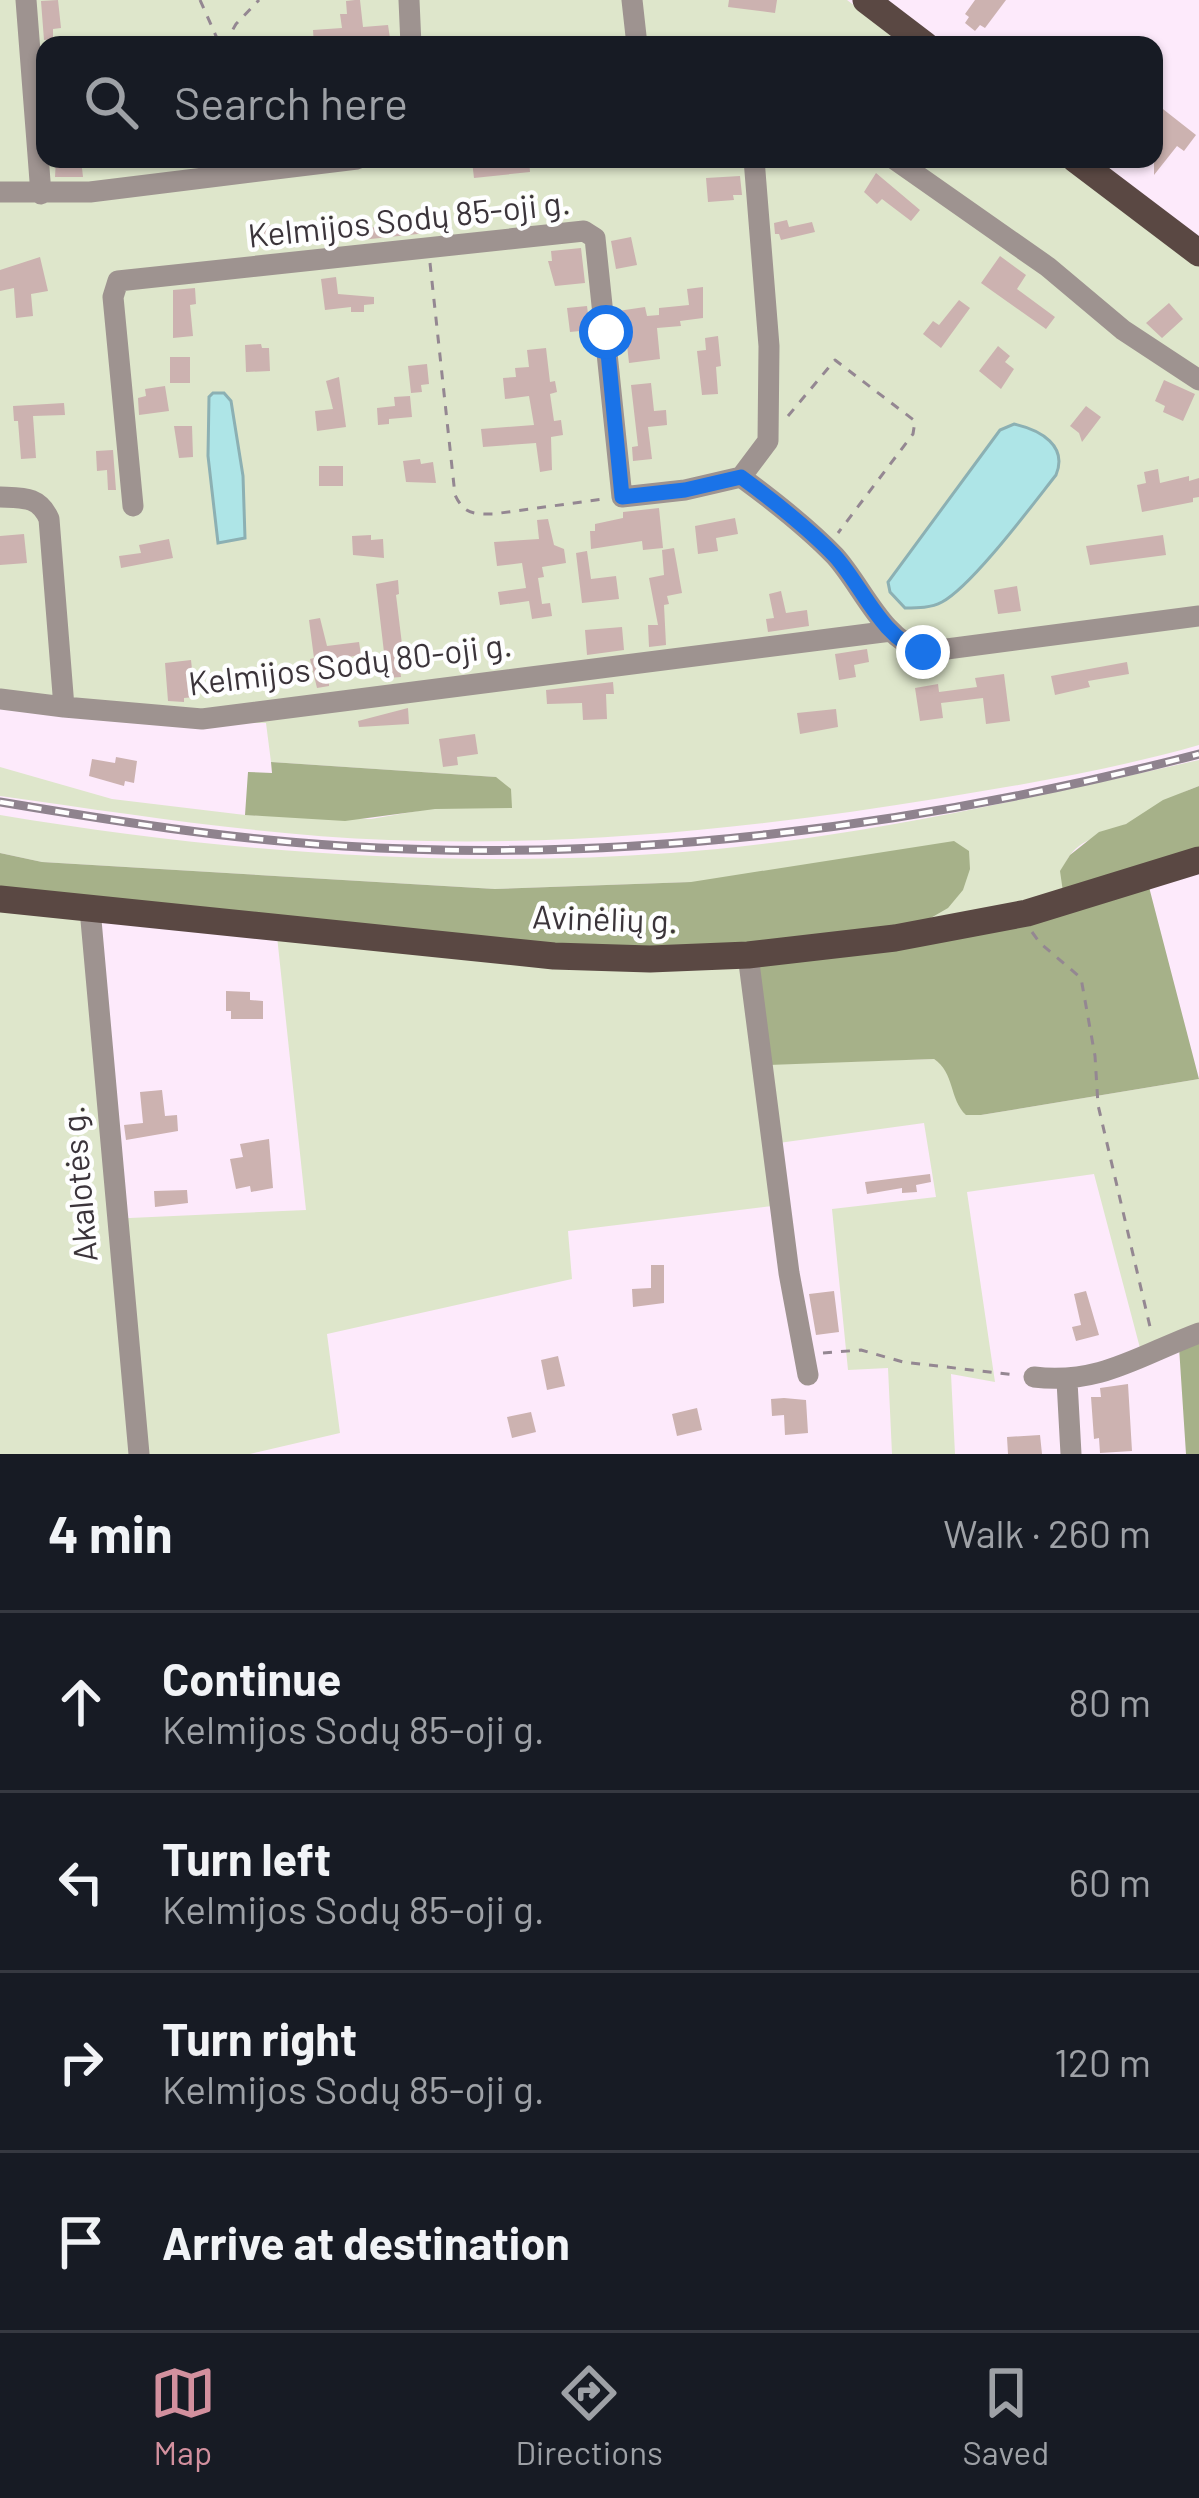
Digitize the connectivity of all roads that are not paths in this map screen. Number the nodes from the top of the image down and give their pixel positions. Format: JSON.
{"nodes":[{"id":1,"x":26,"y":0,"type":"edge"},
{"id":2,"x":409,"y":0,"type":"edge"},
{"id":3,"x":632,"y":0,"type":"edge"},
{"id":4,"x":866,"y":0,"type":"edge"},
{"id":5,"x":411,"y":36,"type":"edge"},
{"id":6,"x":636,"y":36,"type":"edge"},
{"id":7,"x":913,"y":36,"type":"edge"},
{"id":8,"x":36,"y":129,"type":"edge"},
{"id":9,"x":39,"y":168,"type":"edge"},
{"id":10,"x":284,"y":168,"type":"edge"},
{"id":11,"x":755,"y":168,"type":"edge"},
{"id":12,"x":907,"y":168,"type":"edge"},
{"id":13,"x":1087,"y":168,"type":"edge"},
{"id":14,"x":0,"y":192,"type":"edge"},
{"id":15,"x":41,"y":194,"type":"junction"},
{"id":16,"x":1199,"y":253,"type":"edge"},
{"id":17,"x":1199,"y":380,"type":"edge"},
{"id":18,"x":741,"y":477,"type":"junction"},
{"id":19,"x":0,"y":497,"type":"edge"},
{"id":20,"x":133,"y":506,"type":"dead end"},
{"id":21,"x":1199,"y":616,"type":"edge"},
{"id":22,"x":891,"y":632,"type":"junction"},
{"id":23,"x":0,"y":699,"type":"edge"},
{"id":24,"x":64,"y":707,"type":"junction"},
{"id":25,"x":1199,"y":860,"type":"edge"},
{"id":26,"x":0,"y":899,"type":"edge"},
{"id":27,"x":90,"y":909,"type":"junction"},
{"id":28,"x":748,"y":955,"type":"junction"},
{"id":29,"x":1199,"y":1333,"type":"edge"},
{"id":30,"x":806,"y":1365,"type":"road end"},
{"id":31,"x":1034,"y":1377,"type":"road end"},
{"id":32,"x":1067,"y":1381,"type":"junction"},
{"id":33,"x":139,"y":1454,"type":"edge"},
{"id":34,"x":1071,"y":1454,"type":"edge"}],
"edges":[{"from":1,"to":8,"type":"street"},
{"from":2,"to":5,"type":"street"},
{"from":3,"to":6,"type":"street"},
{"from":4,"to":7,"type":"main road"},
{"from":9,"to":15,"type":"street"},
{"from":10,"to":15,"type":"street"},
{"from":11,"to":18,"type":"street"},
{"from":12,"to":17,"type":"street"},
{"from":13,"to":16,"type":"main road"},
{"from":14,"to":15,"type":"street"},
{"from":18,"to":20,"type":"street","name":"Kelmijos Sodų 85-oji g."},
{"from":18,"to":22,"type":"street"},
{"from":19,"to":24,"type":"street"},
{"from":21,"to":22,"type":"street"},
{"from":22,"to":24,"type":"street","name":"Kelmijos Sodų 80-oji g."},
{"from":23,"to":24,"type":"street","name":"Kelmijos Sodų 80-oji g."},
{"from":25,"to":28,"type":"main road","name":"Avinėlių g."},
{"from":26,"to":27,"type":"main road","name":"Avinėlių g."},
{"from":27,"to":28,"type":"main road","name":"Avinėlių g."},
{"from":27,"to":33,"type":"street","name":"Akalotės g."},
{"from":28,"to":30,"type":"street"},
{"from":29,"to":32,"type":"street"},
{"from":31,"to":32,"type":"street"},
{"from":32,"to":34,"type":"street"}]}
